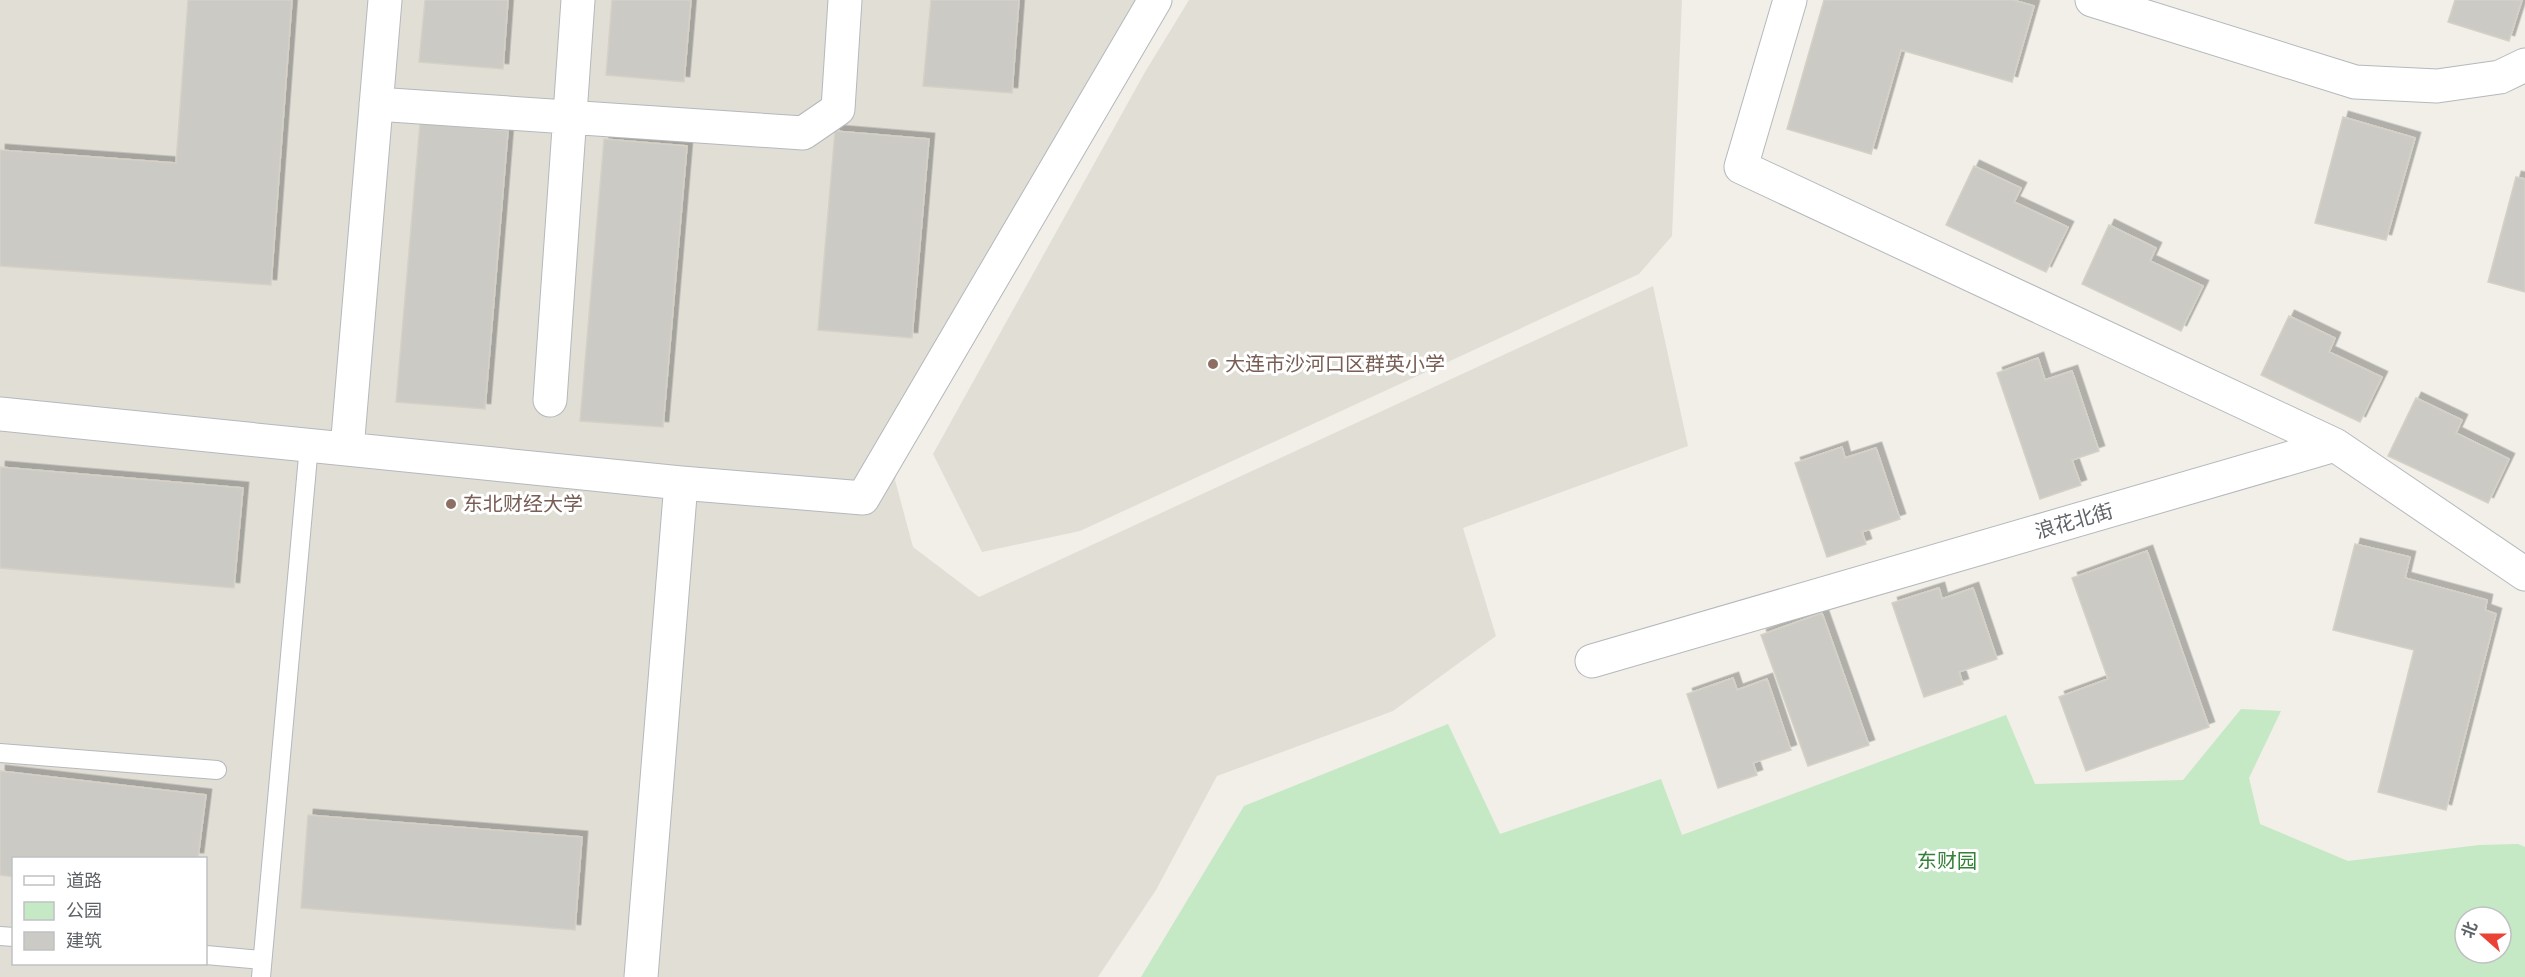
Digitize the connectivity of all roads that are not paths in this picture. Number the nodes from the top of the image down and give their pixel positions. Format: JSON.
{"nodes":[{"id":1,"x":385,"y":0,"type":"edge"},
{"id":2,"x":578,"y":0,"type":"edge"},
{"id":3,"x":845,"y":0,"type":"edge"},
{"id":4,"x":1155,"y":0,"type":"edge"},
{"id":5,"x":1790,"y":0,"type":"edge"},
{"id":6,"x":2091,"y":0,"type":"edge"},
{"id":7,"x":2525,"y":64,"type":"edge"},
{"id":8,"x":376,"y":104,"type":"junction"},
{"id":9,"x":570,"y":117,"type":"junction"},
{"id":10,"x":550,"y":400,"type":"dead end"},
{"id":11,"x":0,"y":414,"type":"edge"},
{"id":12,"x":309,"y":445,"type":"junction"},
{"id":13,"x":2335,"y":445,"type":"junction"},
{"id":14,"x":347,"y":449,"type":"junction"},
{"id":15,"x":681,"y":483,"type":"junction"},
{"id":16,"x":2525,"y":574,"type":"edge"},
{"id":17,"x":1592,"y":661,"type":"dead end"},
{"id":18,"x":0,"y":753,"type":"edge"},
{"id":19,"x":217,"y":770,"type":"dead end"},
{"id":20,"x":207,"y":955,"type":"edge"},
{"id":21,"x":261,"y":968,"type":"edge"},
{"id":22,"x":641,"y":977,"type":"edge"}],
"edges":[{"from":1,"to":8,"type":"street"},
{"from":2,"to":9,"type":"street"},
{"from":3,"to":9,"type":"street"},
{"from":4,"to":15,"type":"street"},
{"from":5,"to":13,"type":"street"},
{"from":6,"to":7,"type":"street"},
{"from":8,"to":9,"type":"street"},
{"from":8,"to":14,"type":"street"},
{"from":9,"to":10,"type":"street"},
{"from":11,"to":12,"type":"street"},
{"from":12,"to":14,"type":"street"},
{"from":12,"to":21,"type":"lane"},
{"from":13,"to":16,"type":"street"},
{"from":13,"to":17,"type":"street","name":"浪花北街"},
{"from":14,"to":15,"type":"street"},
{"from":15,"to":22,"type":"street"},
{"from":18,"to":19,"type":"lane"},
{"from":20,"to":21,"type":"lane"}]}
